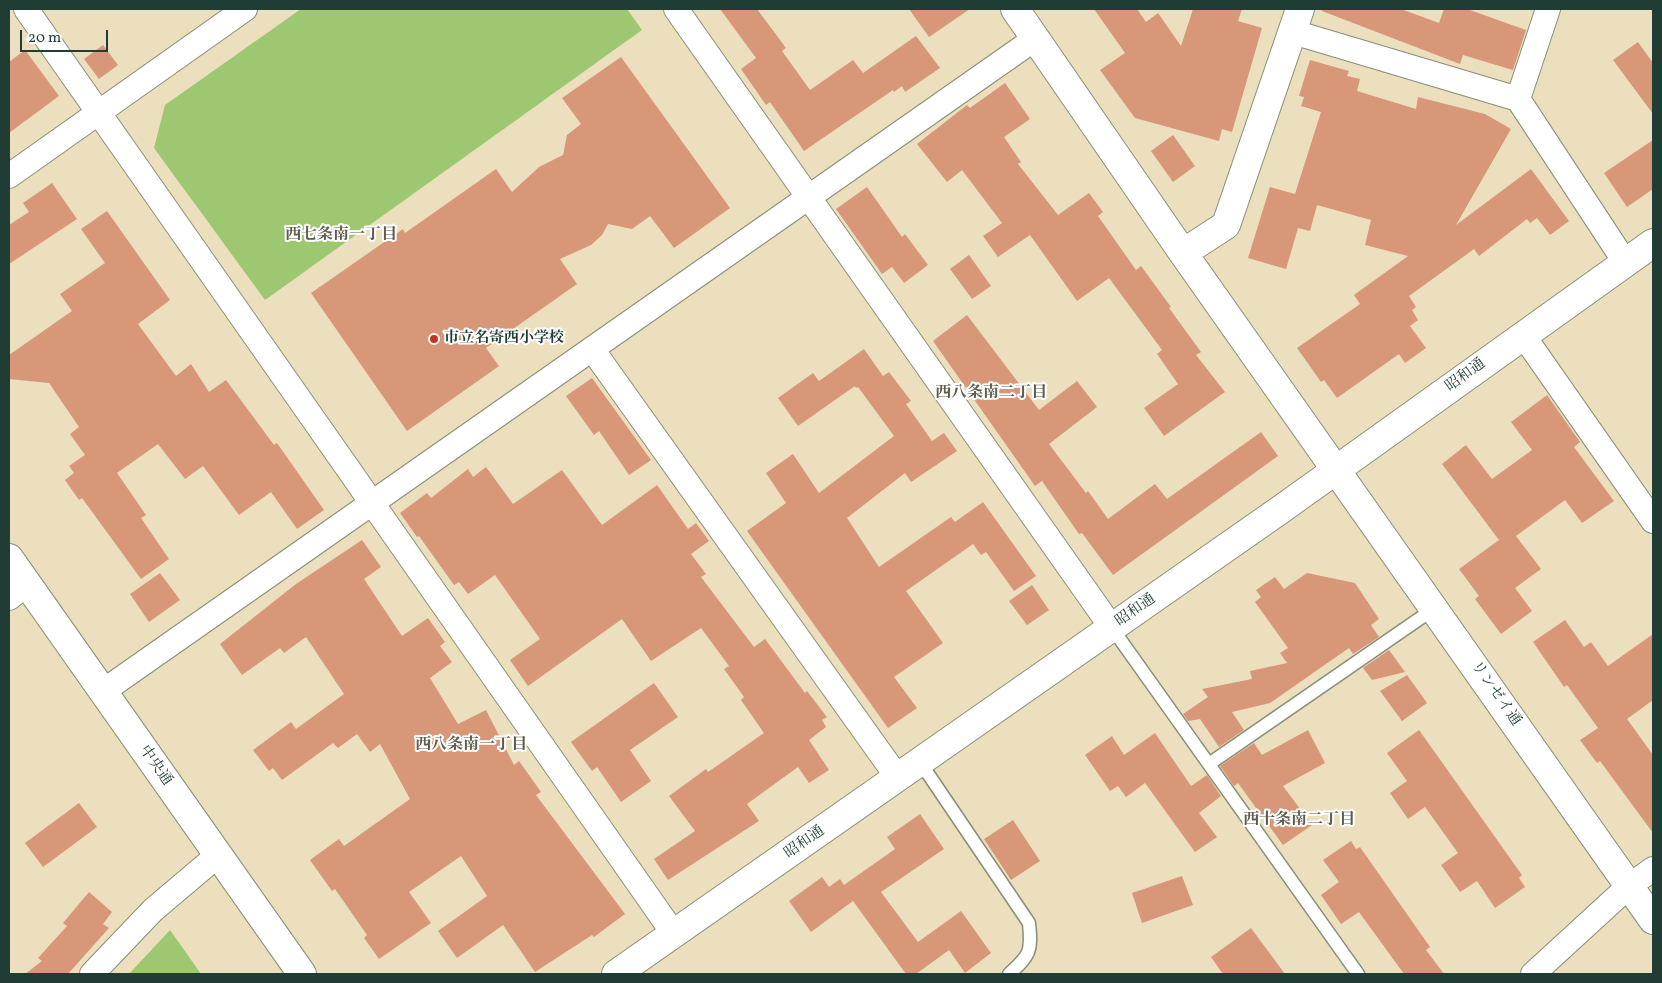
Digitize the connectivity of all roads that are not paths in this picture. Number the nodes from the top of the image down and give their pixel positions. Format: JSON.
{"nodes":[{"id":1,"x":26,"y":9,"type":"edge"},
{"id":2,"x":245,"y":9,"type":"edge"},
{"id":3,"x":676,"y":9,"type":"edge"},
{"id":4,"x":1015,"y":9,"type":"edge"},
{"id":5,"x":1548,"y":9,"type":"edge"},
{"id":6,"x":1297,"y":20,"type":"edge"},
{"id":7,"x":1036,"y":38,"type":"junction"},
{"id":8,"x":1518,"y":99,"type":"junction"},
{"id":9,"x":99,"y":112,"type":"junction"},
{"id":10,"x":9,"y":176,"type":"edge"},
{"id":11,"x":809,"y":198,"type":"junction"},
{"id":12,"x":1653,"y":243,"type":"edge"},
{"id":13,"x":1184,"y":253,"type":"junction"},
{"id":14,"x":1625,"y":262,"type":"junction"},
{"id":15,"x":1523,"y":334,"type":"junction"},
{"id":16,"x":592,"y":349,"type":"junction"},
{"id":17,"x":1337,"y":470,"type":"junction"},
{"id":18,"x":371,"y":504,"type":"junction"},
{"id":19,"x":1653,"y":521,"type":"edge"},
{"id":20,"x":9,"y":558,"type":"edge"},
{"id":21,"x":18,"y":591,"type":"edge"},
{"id":22,"x":1435,"y":608,"type":"junction"},
{"id":23,"x":1112,"y":628,"type":"junction"},
{"id":24,"x":102,"y":692,"type":"junction"},
{"id":25,"x":920,"y":762,"type":"junction"},
{"id":26,"x":1209,"y":764,"type":"junction"},
{"id":27,"x":898,"y":778,"type":"junction"},
{"id":28,"x":218,"y":855,"type":"junction"},
{"id":29,"x":1653,"y":869,"type":"edge"},
{"id":30,"x":1629,"y":886,"type":"junction"},
{"id":31,"x":1653,"y":920,"type":"edge"},
{"id":32,"x":674,"y":934,"type":"junction"},
{"id":33,"x":92,"y":974,"type":"edge"},
{"id":34,"x":302,"y":974,"type":"edge"},
{"id":35,"x":616,"y":974,"type":"edge"},
{"id":36,"x":1009,"y":974,"type":"edge"},
{"id":37,"x":1358,"y":974,"type":"edge"},
{"id":38,"x":1533,"y":974,"type":"edge"}],
"edges":[{"from":1,"to":9,"type":"street"},
{"from":2,"to":9,"type":"street"},
{"from":3,"to":11,"type":"street"},
{"from":4,"to":7,"type":"street","name":"リンゼイ通"},
{"from":5,"to":8,"type":"street"},
{"from":6,"to":8,"type":"street"},
{"from":6,"to":13,"type":"street"},
{"from":7,"to":11,"type":"street"},
{"from":7,"to":13,"type":"street","name":"リンゼイ通"},
{"from":8,"to":14,"type":"street"},
{"from":9,"to":10,"type":"street"},
{"from":9,"to":18,"type":"street"},
{"from":11,"to":16,"type":"street"},
{"from":11,"to":23,"type":"street"},
{"from":12,"to":14,"type":"street","name":"昭和通"},
{"from":13,"to":17,"type":"street","name":"リンゼイ通"},
{"from":14,"to":15,"type":"street","name":"昭和通"},
{"from":15,"to":17,"type":"street","name":"昭和通"},
{"from":15,"to":19,"type":"street"},
{"from":16,"to":18,"type":"street"},
{"from":16,"to":27,"type":"street"},
{"from":17,"to":22,"type":"street","name":"リンゼイ通"},
{"from":17,"to":23,"type":"street","name":"昭和通"},
{"from":18,"to":24,"type":"street"},
{"from":18,"to":32,"type":"street"},
{"from":20,"to":21,"type":"street","name":"中央通"},
{"from":21,"to":24,"type":"street","name":"中央通"},
{"from":22,"to":26,"type":"lane"},
{"from":22,"to":30,"type":"street","name":"リンゼイ通"},
{"from":23,"to":25,"type":"street","name":"昭和通"},
{"from":23,"to":26,"type":"lane"},
{"from":24,"to":28,"type":"street","name":"中央通"},
{"from":25,"to":27,"type":"street","name":"昭和通"},
{"from":25,"to":36,"type":"lane"},
{"from":26,"to":37,"type":"lane"},
{"from":27,"to":32,"type":"street","name":"昭和通"},
{"from":28,"to":33,"type":"street"},
{"from":28,"to":34,"type":"street","name":"中央通"},
{"from":29,"to":30,"type":"street"},
{"from":30,"to":31,"type":"street","name":"リンゼイ通"},
{"from":30,"to":38,"type":"street"},
{"from":32,"to":35,"type":"street","name":"昭和通"}]}
